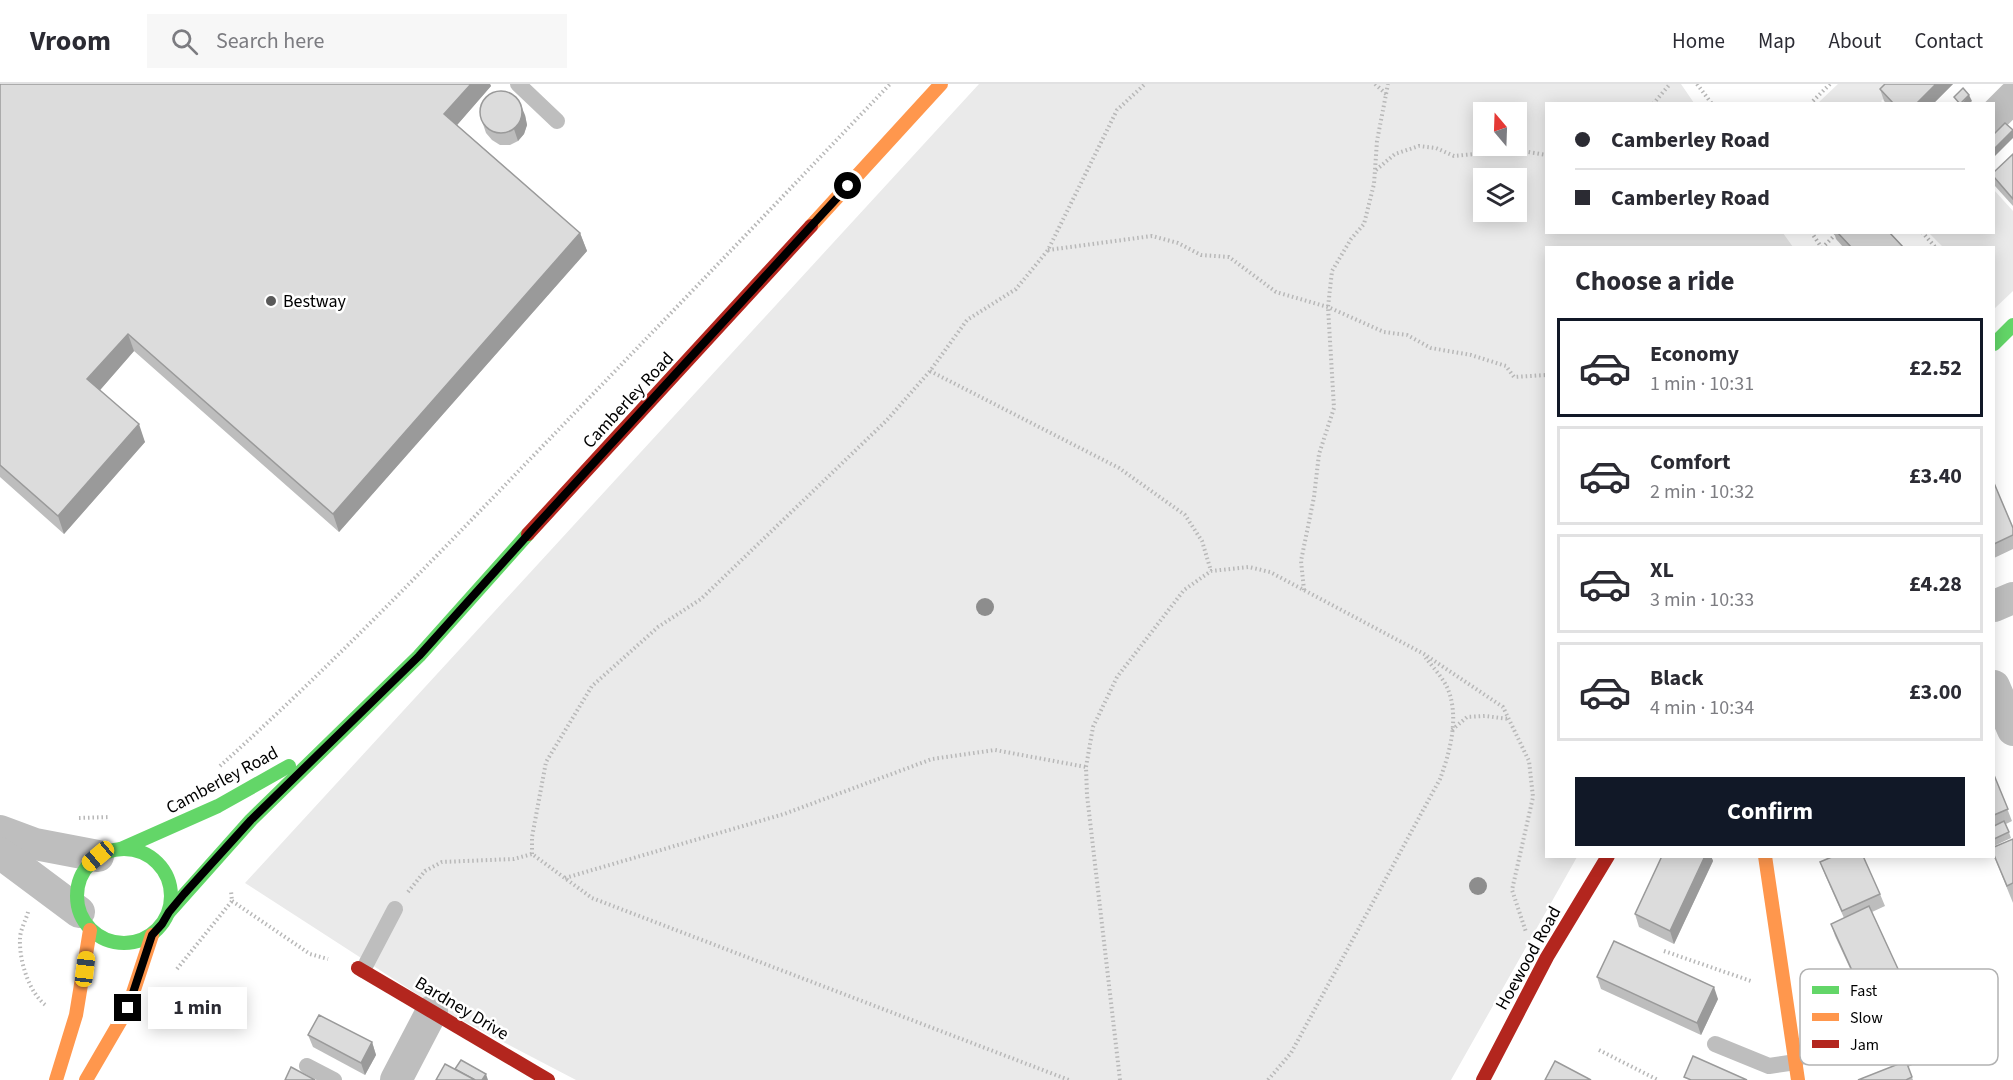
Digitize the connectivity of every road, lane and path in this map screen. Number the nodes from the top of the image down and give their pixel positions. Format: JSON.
{"nodes":[{"id":1,"x":518,"y":84,"type":"edge"},
{"id":2,"x":890,"y":84,"type":"edge"},
{"id":3,"x":942,"y":84,"type":"edge"},
{"id":4,"x":1145,"y":84,"type":"edge"},
{"id":5,"x":1375,"y":84,"type":"edge"},
{"id":6,"x":1388,"y":84,"type":"edge"},
{"id":7,"x":1670,"y":84,"type":"edge"},
{"id":8,"x":1697,"y":84,"type":"edge"},
{"id":9,"x":1830,"y":84,"type":"edge"},
{"id":10,"x":1387,"y":95,"type":"junction"},
{"id":11,"x":2013,"y":97,"type":"edge"},
{"id":12,"x":1655,"y":102,"type":"edge"},
{"id":13,"x":1710,"y":102,"type":"edge"},
{"id":14,"x":1814,"y":102,"type":"edge"},
{"id":15,"x":1995,"y":115,"type":"edge"},
{"id":16,"x":557,"y":121,"type":"dead end"},
{"id":17,"x":1545,"y":155,"type":"edge"},
{"id":18,"x":1375,"y":170,"type":"junction"},
{"id":19,"x":1836,"y":234,"type":"edge"},
{"id":20,"x":1924,"y":234,"type":"edge"},
{"id":21,"x":1824,"y":246,"type":"edge"},
{"id":22,"x":1934,"y":246,"type":"edge"},
{"id":23,"x":1048,"y":250,"type":"junction"},
{"id":24,"x":1328,"y":307,"type":"junction"},
{"id":25,"x":2013,"y":325,"type":"edge"},
{"id":26,"x":1995,"y":343,"type":"edge"},
{"id":27,"x":930,"y":371,"type":"junction"},
{"id":28,"x":1545,"y":375,"type":"edge"},
{"id":29,"x":1211,"y":571,"type":"junction"},
{"id":30,"x":1304,"y":591,"type":"junction"},
{"id":31,"x":2013,"y":598,"type":"edge"},
{"id":32,"x":1995,"y":606,"type":"edge"},
{"id":33,"x":1424,"y":654,"type":"junction"},
{"id":34,"x":1995,"y":688,"type":"edge"},
{"id":35,"x":1510,"y":719,"type":"junction"},
{"id":36,"x":1452,"y":730,"type":"junction"},
{"id":37,"x":2013,"y":730,"type":"edge"},
{"id":38,"x":336,"y":736,"type":"junction"},
{"id":39,"x":1086,"y":767,"type":"junction"},
{"id":40,"x":217,"y":768,"type":"dead end"},
{"id":41,"x":0,"y":831,"type":"edge"},
{"id":42,"x":0,"y":853,"type":"edge"},
{"id":43,"x":110,"y":853,"type":"junction"},
{"id":44,"x":532,"y":854,"type":"junction"},
{"id":45,"x":1607,"y":858,"type":"edge"},
{"id":46,"x":1765,"y":858,"type":"edge"},
{"id":47,"x":564,"y":878,"type":"junction"},
{"id":48,"x":232,"y":901,"type":"dead end"},
{"id":49,"x":29,"y":909,"type":"dead end"},
{"id":50,"x":395,"y":909,"type":"joint"},
{"id":51,"x":169,"y":912,"type":"junction"},
{"id":52,"x":84,"y":921,"type":"junction"},
{"id":53,"x":1526,"y":934,"type":"dead end"},
{"id":54,"x":152,"y":935,"type":"junction"},
{"id":55,"x":1664,"y":951,"type":"dead end"},
{"id":56,"x":360,"y":969,"type":"junction"},
{"id":57,"x":1785,"y":993,"type":"junction"},
{"id":58,"x":432,"y":1011,"type":"junction"},
{"id":59,"x":76,"y":1015,"type":"junction"},
{"id":60,"x":1715,"y":1044,"type":"dead end"},
{"id":61,"x":1599,"y":1050,"type":"dead end"},
{"id":62,"x":1796,"y":1062,"type":"junction"},
{"id":63,"x":307,"y":1066,"type":"dead end"},
{"id":64,"x":56,"y":1080,"type":"edge"},
{"id":65,"x":86,"y":1080,"type":"edge"},
{"id":66,"x":334,"y":1080,"type":"edge"},
{"id":67,"x":396,"y":1080,"type":"edge"},
{"id":68,"x":549,"y":1080,"type":"edge"},
{"id":69,"x":1069,"y":1080,"type":"edge"},
{"id":70,"x":1120,"y":1080,"type":"edge"},
{"id":71,"x":1268,"y":1080,"type":"edge"},
{"id":72,"x":1483,"y":1080,"type":"edge"},
{"id":73,"x":1658,"y":1080,"type":"edge"},
{"id":74,"x":1798,"y":1080,"type":"edge"}],
"edges":[{"from":1,"to":16,"type":"lane"},
{"from":2,"to":40,"type":"path"},
{"from":3,"to":38,"type":"main road","name":"Camberley Road"},
{"from":4,"to":23,"type":"path"},
{"from":5,"to":10,"type":"path"},
{"from":6,"to":10,"type":"path"},
{"from":7,"to":12,"type":"path"},
{"from":8,"to":13,"type":"path"},
{"from":9,"to":14,"type":"path"},
{"from":10,"to":18,"type":"path"},
{"from":11,"to":15,"type":"street"},
{"from":17,"to":18,"type":"path"},
{"from":18,"to":24,"type":"path"},
{"from":19,"to":21,"type":"path"},
{"from":20,"to":22,"type":"path"},
{"from":23,"to":24,"type":"path"},
{"from":23,"to":27,"type":"path"},
{"from":24,"to":28,"type":"path"},
{"from":24,"to":30,"type":"path"},
{"from":25,"to":26,"type":"main road"},
{"from":27,"to":29,"type":"path"},
{"from":27,"to":44,"type":"path"},
{"from":29,"to":30,"type":"path"},
{"from":29,"to":39,"type":"path"},
{"from":30,"to":33,"type":"path"},
{"from":31,"to":32,"type":"street"},
{"from":33,"to":35,"type":"path"},
{"from":33,"to":36,"type":"path"},
{"from":34,"to":37,"type":"street"},
{"from":35,"to":36,"type":"path"},
{"from":35,"to":53,"type":"path"},
{"from":36,"to":71,"type":"path"},
{"from":38,"to":43,"type":"main road","name":"Camberley Road"},
{"from":38,"to":51,"type":"main road","name":"Camberley Road"},
{"from":39,"to":47,"type":"path"},
{"from":39,"to":70,"type":"path"},
{"from":41,"to":43,"type":"street"},
{"from":42,"to":52,"type":"street"},
{"from":43,"to":51,"type":"main road"},
{"from":43,"to":52,"type":"main road"},
{"from":44,"to":47,"type":"path"},
{"from":44,"to":50,"type":"path"},
{"from":45,"to":72,"type":"main road","name":"Hoewood Road"},
{"from":46,"to":57,"type":"main road"},
{"from":47,"to":69,"type":"path"},
{"from":48,"to":56,"type":"path"},
{"from":49,"to":59,"type":"path"},
{"from":50,"to":56,"type":"lane"},
{"from":51,"to":54,"type":"main road"},
{"from":52,"to":54,"type":"main road"},
{"from":52,"to":59,"type":"main road"},
{"from":54,"to":65,"type":"main road"},
{"from":55,"to":57,"type":"path"},
{"from":56,"to":58,"type":"main road","name":"Bardney Drive"},
{"from":57,"to":62,"type":"main road"},
{"from":58,"to":67,"type":"street"},
{"from":58,"to":68,"type":"main road","name":"Bardney Drive"},
{"from":59,"to":64,"type":"main road"},
{"from":60,"to":62,"type":"lane"},
{"from":61,"to":73,"type":"path"},
{"from":62,"to":74,"type":"main road"},
{"from":63,"to":66,"type":"lane"}]}
